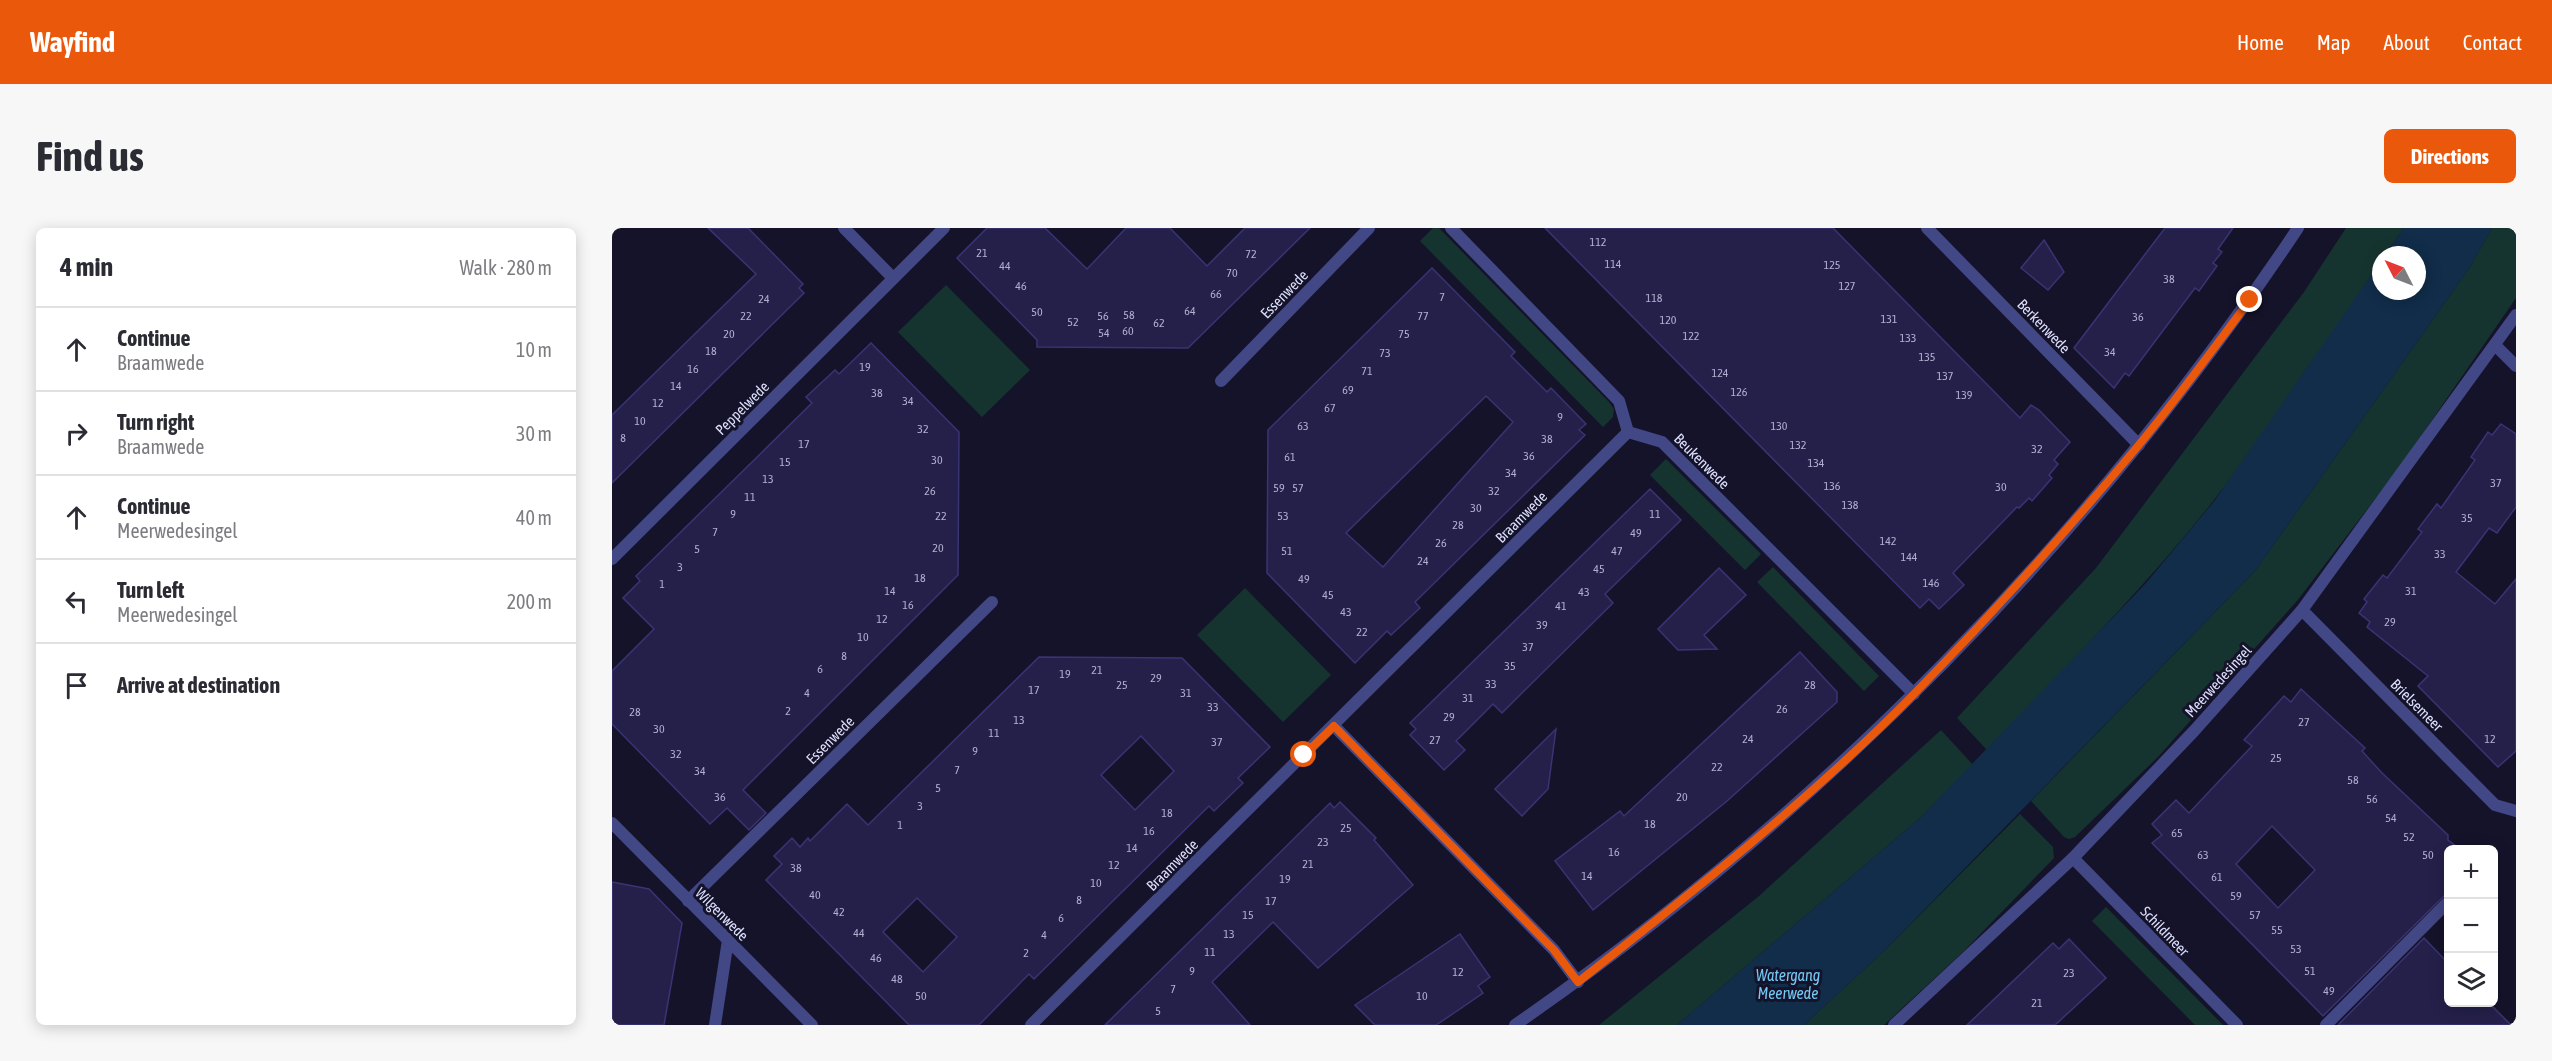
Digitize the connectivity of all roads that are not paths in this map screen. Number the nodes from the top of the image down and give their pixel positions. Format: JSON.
{"nodes":[{"id":1,"x":844,"y":228,"type":"edge"},
{"id":2,"x":944,"y":228,"type":"edge"},
{"id":3,"x":1369,"y":228,"type":"edge"},
{"id":4,"x":1451,"y":228,"type":"edge"},
{"id":5,"x":1927,"y":228,"type":"edge"},
{"id":6,"x":2298,"y":228,"type":"edge"},
{"id":7,"x":892,"y":278,"type":"junction"},
{"id":8,"x":2516,"y":315,"type":"edge"},
{"id":9,"x":2496,"y":346,"type":"junction"},
{"id":10,"x":2516,"y":366,"type":"edge"},
{"id":11,"x":1221,"y":381,"type":"dead end"},
{"id":12,"x":1628,"y":432,"type":"junction"},
{"id":13,"x":2139,"y":445,"type":"junction"},
{"id":14,"x":612,"y":559,"type":"edge"},
{"id":15,"x":992,"y":602,"type":"dead end"},
{"id":16,"x":2302,"y":610,"type":"junction"},
{"id":17,"x":1914,"y":694,"type":"junction"},
{"id":18,"x":1334,"y":726,"type":"junction"},
{"id":19,"x":2516,"y":811,"type":"edge"},
{"id":20,"x":612,"y":823,"type":"edge"},
{"id":21,"x":2073,"y":858,"type":"junction"},
{"id":22,"x":688,"y":901,"type":"junction"},
{"id":23,"x":2444,"y":906,"type":"edge"},
{"id":24,"x":728,"y":940,"type":"junction"},
{"id":25,"x":1578,"y":982,"type":"junction"},
{"id":26,"x":714,"y":1025,"type":"edge"},
{"id":27,"x":812,"y":1025,"type":"edge"},
{"id":28,"x":1031,"y":1025,"type":"edge"},
{"id":29,"x":1515,"y":1025,"type":"edge"},
{"id":30,"x":1894,"y":1025,"type":"edge"},
{"id":31,"x":2237,"y":1025,"type":"edge"},
{"id":32,"x":2326,"y":1025,"type":"edge"}],
"edges":[{"from":1,"to":7,"type":"street"},
{"from":2,"to":7,"type":"street","name":"Peppelwede"},
{"from":3,"to":11,"type":"street","name":"Essenwede"},
{"from":4,"to":12,"type":"street"},
{"from":5,"to":13,"type":"street","name":"Berkenwede"},
{"from":6,"to":13,"type":"street"},
{"from":7,"to":14,"type":"street","name":"Peppelwede"},
{"from":8,"to":9,"type":"street","name":"Meerwedesingel"},
{"from":9,"to":10,"type":"street"},
{"from":9,"to":16,"type":"street","name":"Meerwedesingel"},
{"from":12,"to":17,"type":"street","name":"Beukenwede"},
{"from":12,"to":18,"type":"street","name":"Braamwede"},
{"from":13,"to":17,"type":"street"},
{"from":15,"to":22,"type":"street","name":"Essenwede"},
{"from":16,"to":19,"type":"street","name":"Brielsemeer"},
{"from":16,"to":21,"type":"street","name":"Meerwedesingel"},
{"from":17,"to":25,"type":"street"},
{"from":18,"to":25,"type":"street"},
{"from":18,"to":28,"type":"street","name":"Braamwede"},
{"from":20,"to":22,"type":"street","name":"Wilgenwede"},
{"from":21,"to":30,"type":"street","name":"Meerwedesingel"},
{"from":21,"to":31,"type":"street","name":"Schildmeer"},
{"from":22,"to":24,"type":"street","name":"Wilgenwede"},
{"from":23,"to":32,"type":"street"},
{"from":24,"to":26,"type":"street"},
{"from":24,"to":27,"type":"street","name":"Wilgenwede"},
{"from":25,"to":29,"type":"street"}]}
